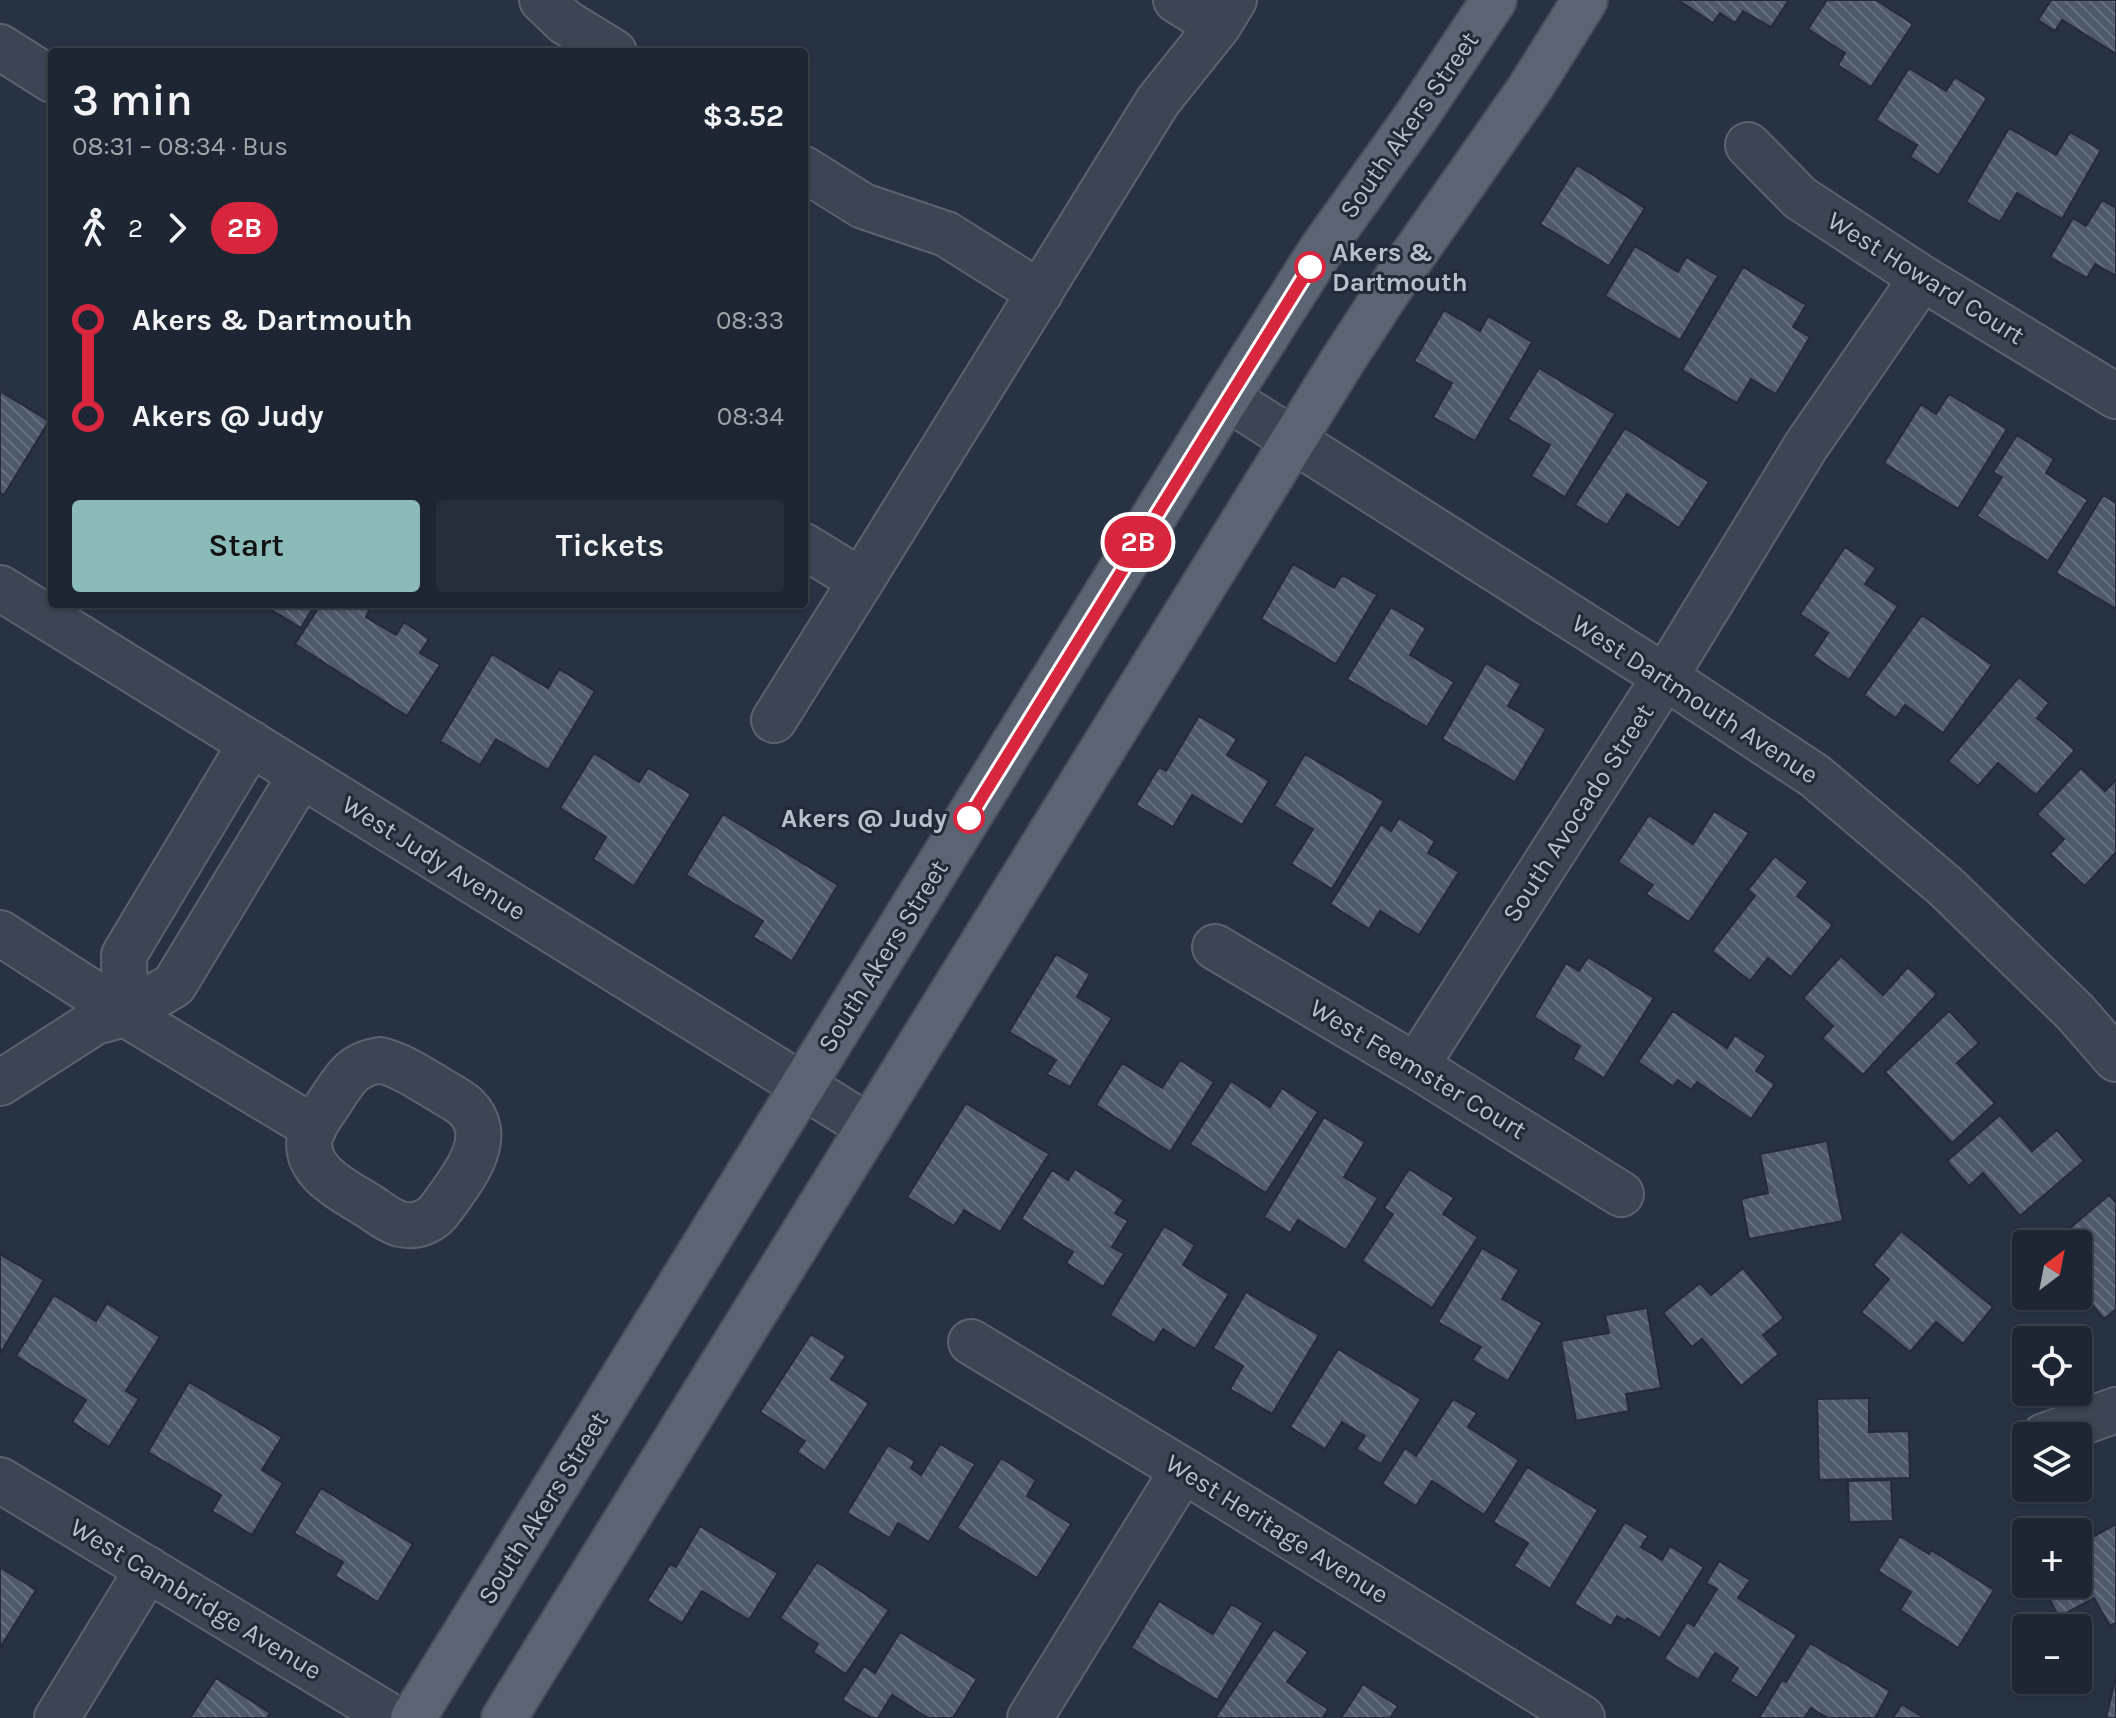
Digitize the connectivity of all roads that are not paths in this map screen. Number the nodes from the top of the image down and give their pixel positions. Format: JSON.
{"nodes":[{"id":1,"x":542,"y":0,"type":"edge"},
{"id":2,"x":1176,"y":0,"type":"edge"},
{"id":3,"x":1494,"y":0,"type":"edge"},
{"id":4,"x":1585,"y":0,"type":"edge"},
{"id":5,"x":1226,"y":13,"type":"edge"},
{"id":6,"x":0,"y":47,"type":"edge"},
{"id":7,"x":607,"y":48,"type":"edge"},
{"id":8,"x":48,"y":77,"type":"edge"},
{"id":9,"x":1748,"y":145,"type":"dead end"},
{"id":10,"x":808,"y":172,"type":"edge"},
{"id":11,"x":1922,"y":278,"type":"junction"},
{"id":12,"x":1040,"y":293,"type":"junction"},
{"id":13,"x":2116,"y":396,"type":"edge"},
{"id":14,"x":1227,"y":398,"type":"junction"},
{"id":15,"x":1293,"y":440,"type":"junction"},
{"id":16,"x":808,"y":548,"type":"edge"},
{"id":17,"x":861,"y":581,"type":"junction"},
{"id":18,"x":0,"y":588,"type":"edge"},
{"id":19,"x":1665,"y":677,"type":"junction"},
{"id":20,"x":774,"y":720,"type":"dead end"},
{"id":21,"x":251,"y":743,"type":"junction"},
{"id":22,"x":301,"y":775,"type":"junction"},
{"id":23,"x":192,"y":841,"type":"junction"},
{"id":24,"x":242,"y":872,"type":"junction"},
{"id":25,"x":0,"y":933,"type":"edge"},
{"id":26,"x":1215,"y":947,"type":"dead end"},
{"id":27,"x":125,"y":1014,"type":"junction"},
{"id":28,"x":2116,"y":1059,"type":"edge"},
{"id":29,"x":1416,"y":1066,"type":"junction"},
{"id":30,"x":0,"y":1083,"type":"edge"},
{"id":31,"x":802,"y":1086,"type":"junction"},
{"id":32,"x":869,"y":1127,"type":"junction"},
{"id":33,"x":314,"y":1128,"type":"dead end"},
{"id":34,"x":1621,"y":1194,"type":"dead end"},
{"id":35,"x":971,"y":1342,"type":"dead end"},
{"id":36,"x":2116,"y":1410,"type":"edge"},
{"id":37,"x":2082,"y":1422,"type":"edge"},
{"id":38,"x":1183,"y":1470,"type":"junction"},
{"id":39,"x":0,"y":1480,"type":"edge"},
{"id":40,"x":148,"y":1569,"type":"junction"},
{"id":41,"x":57,"y":1718,"type":"edge"},
{"id":42,"x":393,"y":1718,"type":"edge"},
{"id":43,"x":413,"y":1718,"type":"edge"},
{"id":44,"x":504,"y":1718,"type":"edge"},
{"id":45,"x":1030,"y":1718,"type":"edge"},
{"id":46,"x":1582,"y":1718,"type":"edge"}],
"edges":[{"from":1,"to":7,"type":"street"},
{"from":2,"to":5,"type":"street"},
{"from":3,"to":14,"type":"main road","name":"South Akers Street"},
{"from":4,"to":15,"type":"main road"},
{"from":5,"to":12,"type":"street"},
{"from":6,"to":8,"type":"street"},
{"from":9,"to":11,"type":"street","name":"West Howard Court"},
{"from":10,"to":12,"type":"street"},
{"from":11,"to":13,"type":"street","name":"West Howard Court"},
{"from":11,"to":19,"type":"street","name":"South Avocado Street"},
{"from":12,"to":17,"type":"street"},
{"from":14,"to":15,"type":"street","name":"West Dartmouth Avenue"},
{"from":14,"to":31,"type":"main road","name":"South Akers Street"},
{"from":15,"to":19,"type":"street","name":"West Dartmouth Avenue"},
{"from":15,"to":32,"type":"main road"},
{"from":16,"to":17,"type":"street"},
{"from":17,"to":20,"type":"street"},
{"from":18,"to":21,"type":"street","name":"West Judy Avenue"},
{"from":19,"to":28,"type":"street","name":"West Dartmouth Avenue"},
{"from":19,"to":29,"type":"street","name":"South Avocado Street"},
{"from":21,"to":22,"type":"street","name":"West Judy Avenue"},
{"from":21,"to":23,"type":"street"},
{"from":22,"to":24,"type":"street"},
{"from":22,"to":31,"type":"street","name":"West Judy Avenue"},
{"from":23,"to":24,"type":"street"},
{"from":23,"to":27,"type":"street"},
{"from":24,"to":27,"type":"street"},
{"from":25,"to":27,"type":"street"},
{"from":26,"to":29,"type":"street","name":"West Feemster Court"},
{"from":27,"to":30,"type":"street"},
{"from":27,"to":33,"type":"street"},
{"from":29,"to":34,"type":"street","name":"West Feemster Court"},
{"from":31,"to":32,"type":"street","name":"West Judy Avenue"},
{"from":31,"to":43,"type":"main road","name":"South Akers Street"},
{"from":32,"to":44,"type":"main road"},
{"from":35,"to":38,"type":"street","name":"West Heritage Avenue"},
{"from":36,"to":37,"type":"street"},
{"from":38,"to":45,"type":"street"},
{"from":38,"to":46,"type":"street","name":"West Heritage Avenue"},
{"from":39,"to":40,"type":"street","name":"West Cambridge Avenue"},
{"from":40,"to":41,"type":"street"},
{"from":40,"to":42,"type":"street","name":"West Cambridge Avenue"}]}
